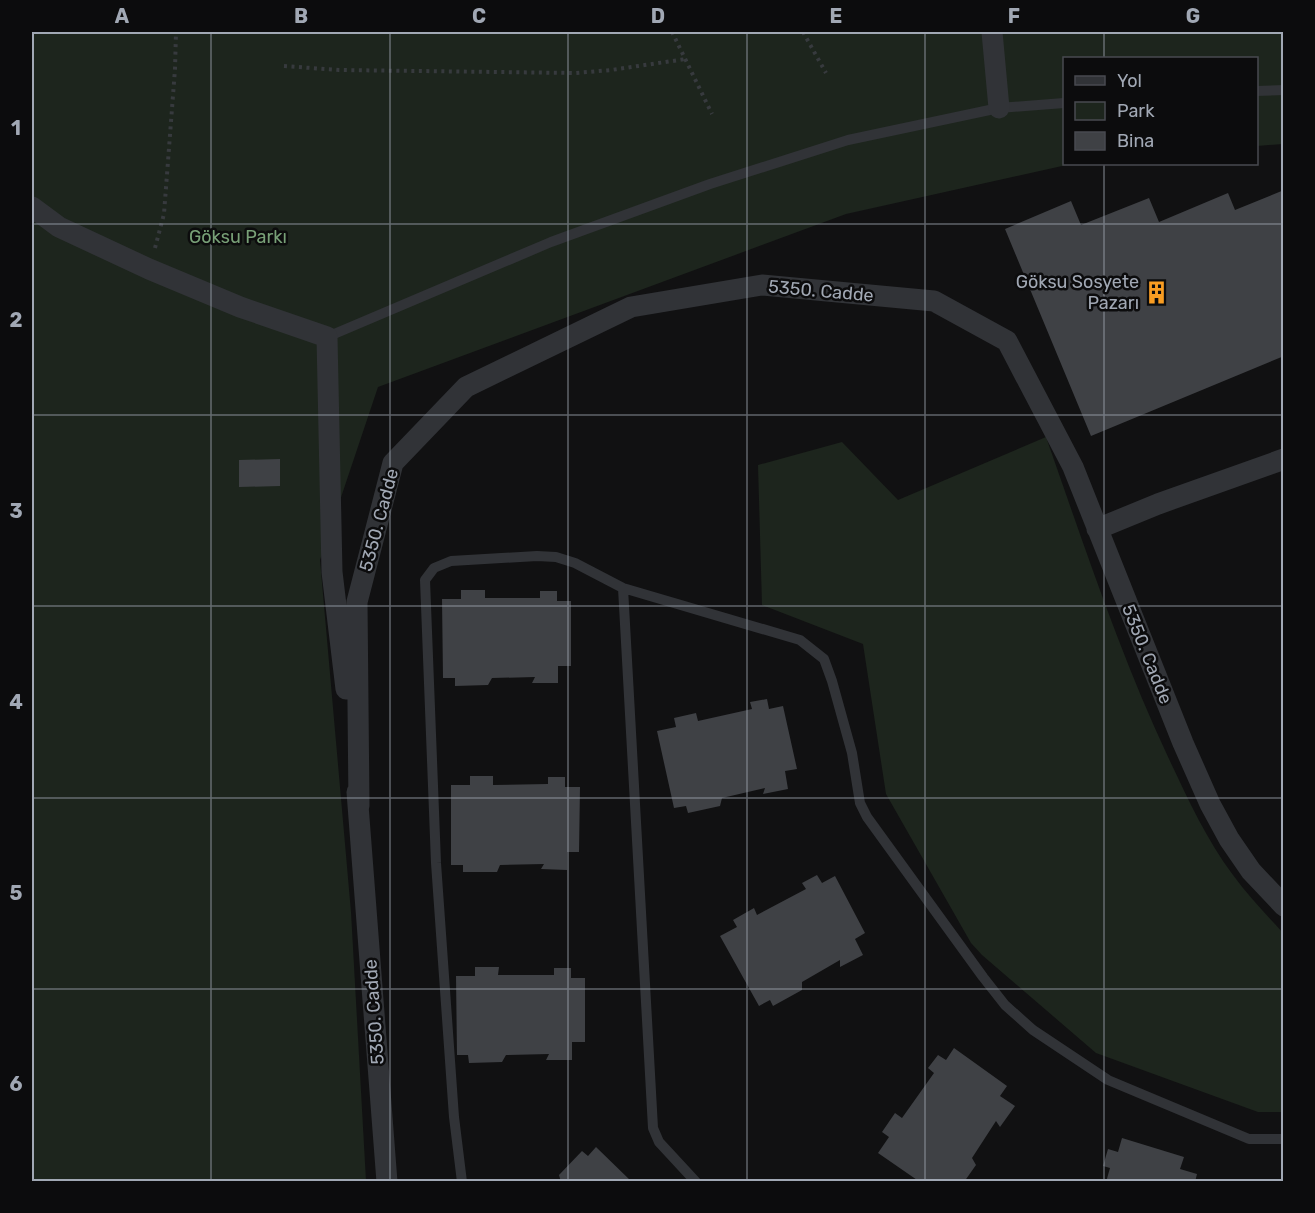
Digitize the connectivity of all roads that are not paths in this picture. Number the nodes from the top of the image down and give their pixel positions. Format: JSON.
{"nodes":[{"id":1,"x":992,"y":32,"type":"edge"},
{"id":2,"x":1284,"y":90,"type":"edge"},
{"id":3,"x":1258,"y":91,"type":"edge"},
{"id":4,"x":1063,"y":102,"type":"edge"},
{"id":5,"x":999,"y":108,"type":"junction"},
{"id":6,"x":32,"y":207,"type":"edge"},
{"id":7,"x":327,"y":336,"type":"junction"},
{"id":8,"x":1284,"y":459,"type":"edge"},
{"id":9,"x":1097,"y":529,"type":"junction"},
{"id":10,"x":623,"y":588,"type":"junction"},
{"id":11,"x":358,"y":806,"type":"junction"},
{"id":12,"x":1284,"y":906,"type":"edge"},
{"id":13,"x":1284,"y":1139,"type":"edge"},
{"id":14,"x":387,"y":1182,"type":"edge"},
{"id":15,"x":462,"y":1182,"type":"edge"},
{"id":16,"x":696,"y":1182,"type":"edge"}],
"edges":[{"from":1,"to":5,"type":"street"},
{"from":2,"to":3,"type":"lane"},
{"from":4,"to":5,"type":"lane"},
{"from":5,"to":7,"type":"lane"},
{"from":6,"to":7,"type":"street"},
{"from":7,"to":11,"type":"street","name":"5350. Cadde"},
{"from":8,"to":9,"type":"street"},
{"from":9,"to":11,"type":"street","name":"5350. Cadde"},
{"from":9,"to":12,"type":"street","name":"5350. Cadde"},
{"from":10,"to":13,"type":"lane"},
{"from":10,"to":15,"type":"lane"},
{"from":10,"to":16,"type":"lane"},
{"from":11,"to":14,"type":"street","name":"5350. Cadde"}]}
